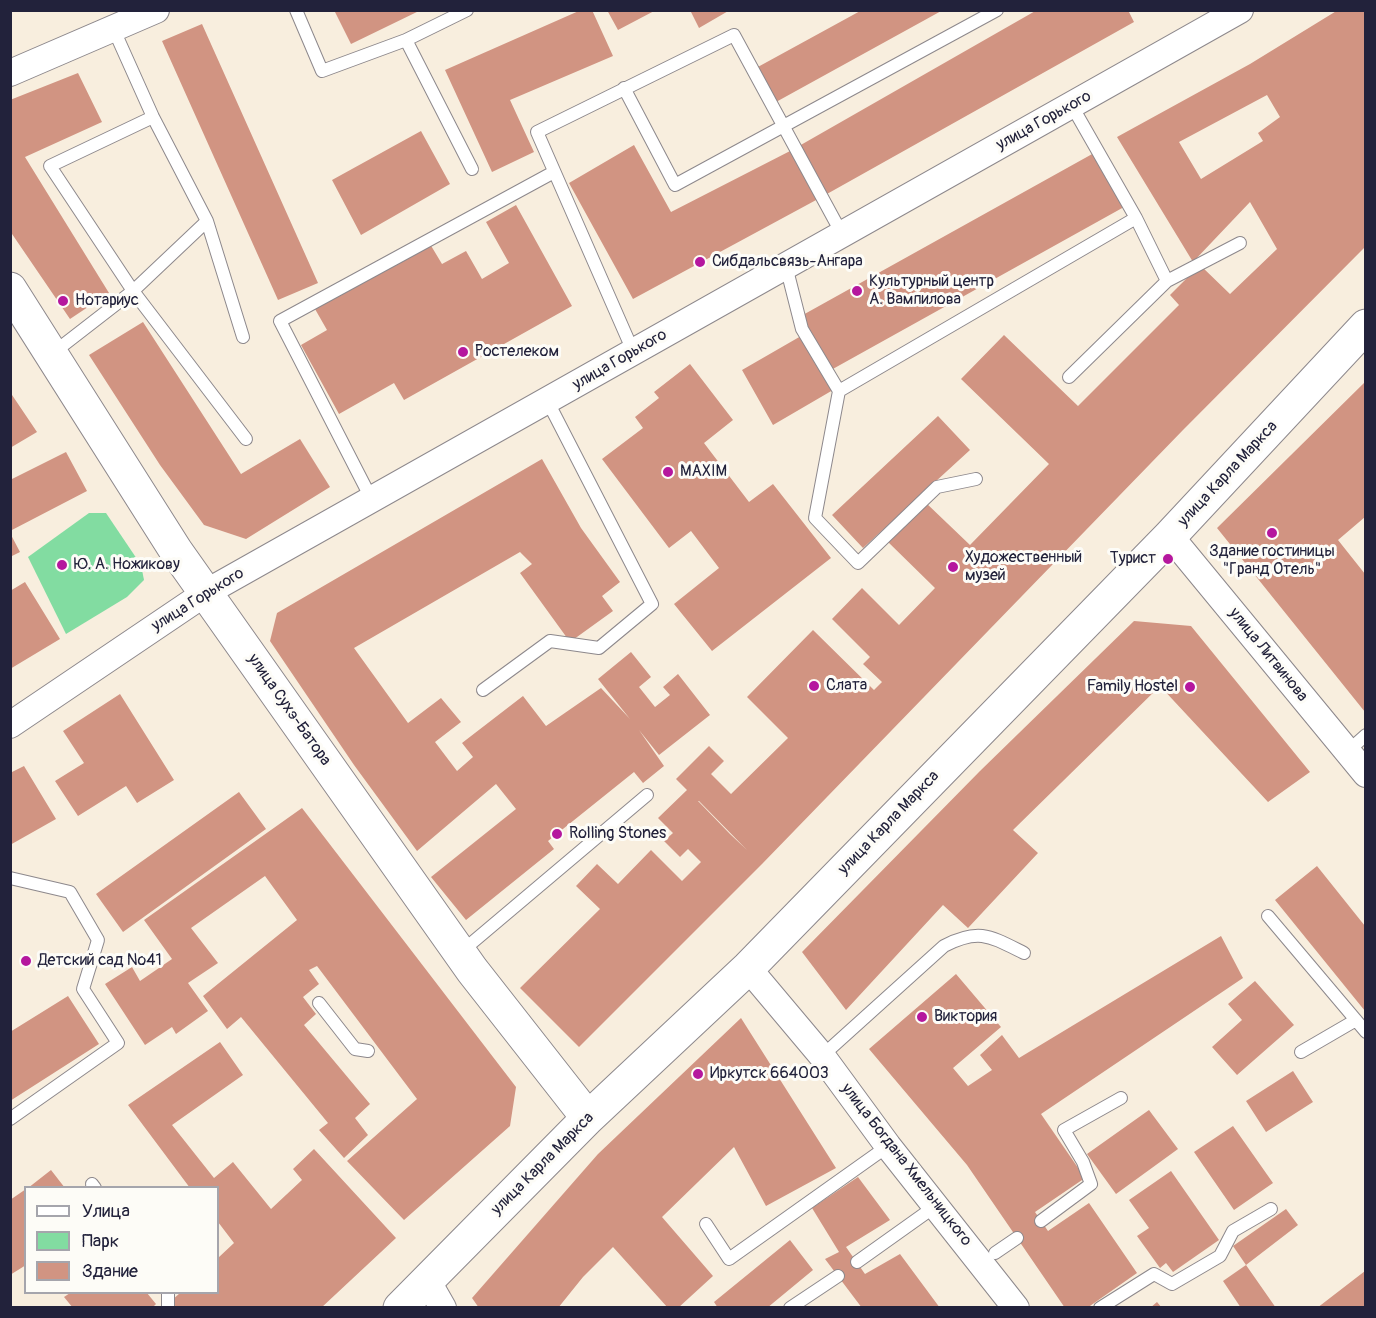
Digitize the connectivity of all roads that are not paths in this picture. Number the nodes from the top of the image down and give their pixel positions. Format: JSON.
{"nodes":[{"id":1,"x":156,"y":10,"type":"edge"},
{"id":2,"x":296,"y":10,"type":"edge"},
{"id":3,"x":467,"y":10,"type":"edge"},
{"id":4,"x":997,"y":10,"type":"edge"},
{"id":5,"x":1240,"y":10,"type":"edge"},
{"id":6,"x":114,"y":30,"type":"junction"},
{"id":7,"x":406,"y":39,"type":"junction"},
{"id":8,"x":12,"y":69,"type":"edge"},
{"id":9,"x":624,"y":88,"type":"junction"},
{"id":10,"x":1072,"y":106,"type":"junction"},
{"id":11,"x":153,"y":117,"type":"junction"},
{"id":12,"x":786,"y":126,"type":"junction"},
{"id":13,"x":472,"y":169,"type":"dead end"},
{"id":14,"x":554,"y":171,"type":"junction"},
{"id":15,"x":1136,"y":218,"type":"junction"},
{"id":16,"x":207,"y":221,"type":"junction"},
{"id":17,"x":842,"y":234,"type":"junction"},
{"id":18,"x":1240,"y":243,"type":"dead end"},
{"id":19,"x":786,"y":266,"type":"junction"},
{"id":20,"x":1167,"y":281,"type":"junction"},
{"id":21,"x":10,"y":289,"type":"edge"},
{"id":22,"x":133,"y":291,"type":"junction"},
{"id":23,"x":1365,"y":326,"type":"edge"},
{"id":24,"x":243,"y":337,"type":"dead end"},
{"id":25,"x":633,"y":351,"type":"junction"},
{"id":26,"x":52,"y":353,"type":"junction"},
{"id":27,"x":1069,"y":377,"type":"dead end"},
{"id":28,"x":840,"y":391,"type":"junction"},
{"id":29,"x":549,"y":402,"type":"junction"},
{"id":30,"x":246,"y":439,"type":"dead end"},
{"id":31,"x":976,"y":479,"type":"dead end"},
{"id":32,"x":372,"y":500,"type":"junction"},
{"id":33,"x":1170,"y":536,"type":"junction"},
{"id":34,"x":207,"y":592,"type":"junction"},
{"id":35,"x":483,"y":690,"type":"dead end"},
{"id":36,"x":10,"y":725,"type":"edge"},
{"id":37,"x":1356,"y":744,"type":"edge"},
{"id":38,"x":1365,"y":774,"type":"edge"},
{"id":39,"x":647,"y":795,"type":"dead end"},
{"id":40,"x":10,"y":878,"type":"edge"},
{"id":41,"x":1268,"y":916,"type":"dead end"},
{"id":42,"x":1024,"y":952,"type":"dead end"},
{"id":43,"x":465,"y":967,"type":"junction"},
{"id":44,"x":748,"y":968,"type":"junction"},
{"id":45,"x":319,"y":1003,"type":"dead end"},
{"id":46,"x":1356,"y":1020,"type":"junction"},
{"id":47,"x":1365,"y":1032,"type":"edge"},
{"id":48,"x":368,"y":1051,"type":"dead end"},
{"id":49,"x":1301,"y":1053,"type":"dead end"},
{"id":50,"x":822,"y":1056,"type":"junction"},
{"id":51,"x":1121,"y":1098,"type":"dead end"},
{"id":52,"x":588,"y":1118,"type":"junction"},
{"id":53,"x":10,"y":1119,"type":"edge"},
{"id":54,"x":888,"y":1146,"type":"junction"},
{"id":55,"x":937,"y":1205,"type":"junction"},
{"id":56,"x":1271,"y":1209,"type":"dead end"},
{"id":57,"x":1041,"y":1221,"type":"dead end"},
{"id":58,"x":705,"y":1224,"type":"dead end"},
{"id":59,"x":1017,"y":1238,"type":"dead end"},
{"id":60,"x":995,"y":1253,"type":"dead end"},
{"id":61,"x":857,"y":1262,"type":"dead end"},
{"id":62,"x":838,"y":1276,"type":"dead end"},
{"id":63,"x":427,"y":1280,"type":"junction"},
{"id":64,"x":400,"y":1308,"type":"edge"},
{"id":65,"x":443,"y":1308,"type":"edge"},
{"id":66,"x":790,"y":1308,"type":"edge"},
{"id":67,"x":1016,"y":1308,"type":"edge"},
{"id":68,"x":1100,"y":1308,"type":"edge"}],
"edges":[{"from":1,"to":6,"type":"street"},
{"from":2,"to":7,"type":"lane"},
{"from":3,"to":7,"type":"lane"},
{"from":4,"to":12,"type":"lane"},
{"from":5,"to":10,"type":"street","name":"улица Горького"},
{"from":6,"to":8,"type":"street"},
{"from":6,"to":11,"type":"lane"},
{"from":7,"to":13,"type":"lane"},
{"from":9,"to":12,"type":"lane"},
{"from":9,"to":12,"type":"lane"},
{"from":9,"to":14,"type":"lane"},
{"from":10,"to":15,"type":"lane"},
{"from":10,"to":17,"type":"street","name":"улица Горького"},
{"from":11,"to":16,"type":"lane"},
{"from":11,"to":22,"type":"lane"},
{"from":12,"to":17,"type":"lane"},
{"from":14,"to":25,"type":"lane"},
{"from":14,"to":32,"type":"lane"},
{"from":15,"to":20,"type":"lane"},
{"from":15,"to":28,"type":"lane"},
{"from":16,"to":22,"type":"lane"},
{"from":16,"to":24,"type":"lane"},
{"from":17,"to":19,"type":"street","name":"улица Горького"},
{"from":18,"to":20,"type":"lane"},
{"from":19,"to":25,"type":"street","name":"улица Горького"},
{"from":19,"to":28,"type":"lane"},
{"from":20,"to":27,"type":"lane"},
{"from":21,"to":26,"type":"main road","name":"улица Сухэ-Батора"},
{"from":22,"to":26,"type":"lane"},
{"from":22,"to":30,"type":"lane"},
{"from":23,"to":33,"type":"main road","name":"улица Карла Маркса"},
{"from":25,"to":29,"type":"street","name":"улица Горького"},
{"from":26,"to":34,"type":"main road","name":"улица Сухэ-Батора"},
{"from":28,"to":31,"type":"lane"},
{"from":29,"to":32,"type":"street","name":"улица Горького"},
{"from":29,"to":35,"type":"lane"},
{"from":32,"to":34,"type":"street","name":"улица Горького"},
{"from":33,"to":37,"type":"street","name":"улица Литвинова"},
{"from":33,"to":44,"type":"main road","name":"улица Карла Маркса"},
{"from":34,"to":36,"type":"street","name":"улица Горького"},
{"from":34,"to":43,"type":"main road","name":"улица Сухэ-Батора"},
{"from":37,"to":38,"type":"street","name":"улица Литвинова"},
{"from":39,"to":43,"type":"lane"},
{"from":40,"to":53,"type":"lane"},
{"from":41,"to":46,"type":"lane"},
{"from":42,"to":50,"type":"lane"},
{"from":43,"to":52,"type":"main road","name":"улица Сухэ-Батора"},
{"from":44,"to":50,"type":"street","name":"улица Богдана Хмельницкого"},
{"from":44,"to":52,"type":"main road","name":"улица Карла Маркса"},
{"from":45,"to":48,"type":"lane"},
{"from":46,"to":47,"type":"lane"},
{"from":46,"to":49,"type":"lane"},
{"from":50,"to":54,"type":"street","name":"улица Богдана Хмельницкого"},
{"from":51,"to":57,"type":"lane"},
{"from":52,"to":63,"type":"main road","name":"улица Карла Маркса"},
{"from":54,"to":55,"type":"street","name":"улица Богдана Хмельницкого"},
{"from":54,"to":58,"type":"lane"},
{"from":55,"to":61,"type":"lane"},
{"from":55,"to":67,"type":"street","name":"улица Богдана Хмельницкого"},
{"from":56,"to":68,"type":"lane"},
{"from":59,"to":60,"type":"lane"},
{"from":62,"to":66,"type":"lane"},
{"from":63,"to":64,"type":"main road","name":"улица Карла Маркса"},
{"from":63,"to":65,"type":"street"}]}
